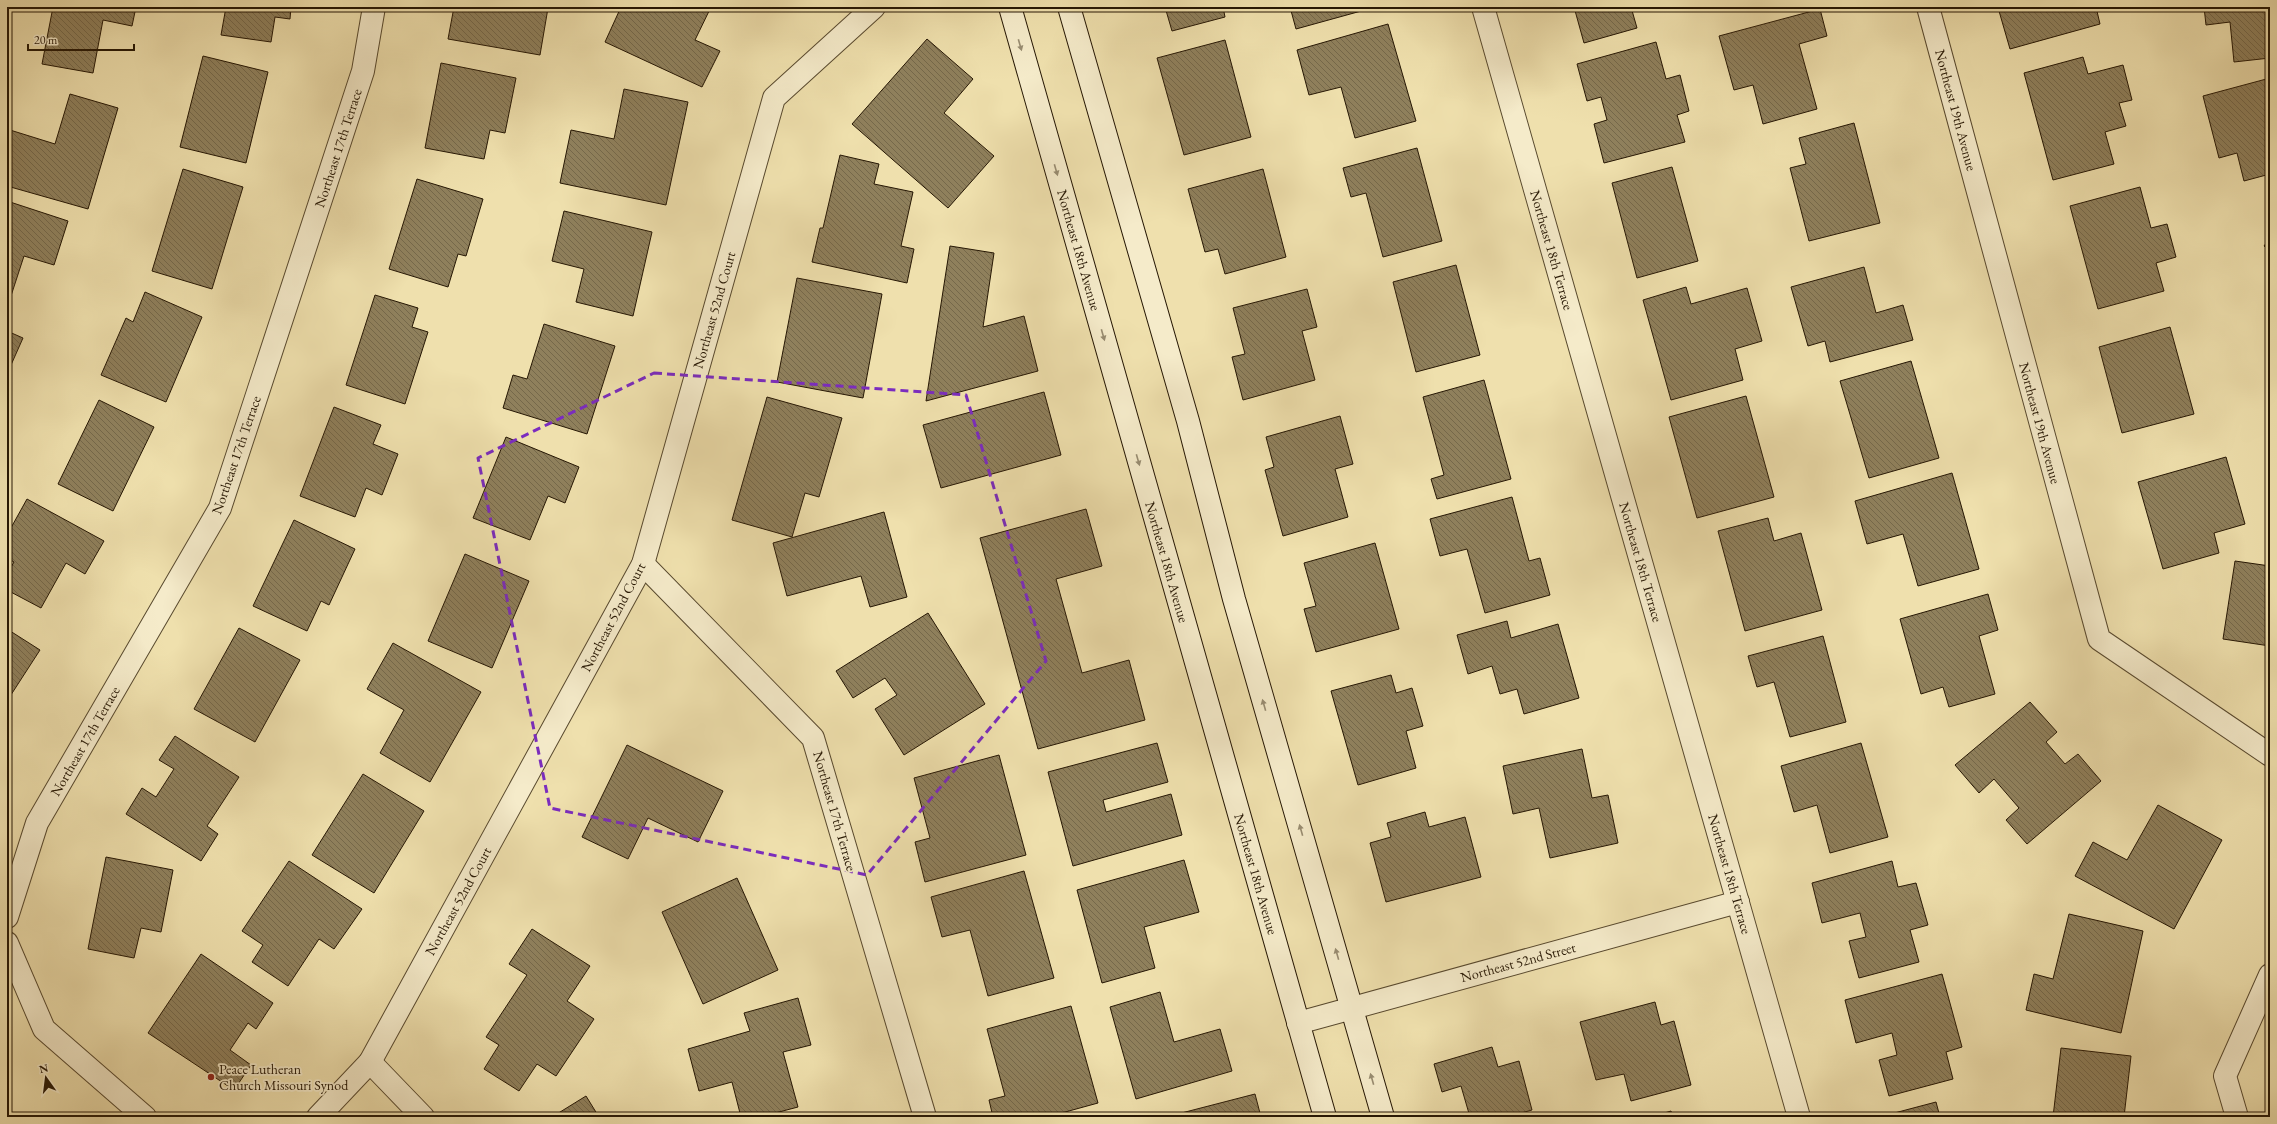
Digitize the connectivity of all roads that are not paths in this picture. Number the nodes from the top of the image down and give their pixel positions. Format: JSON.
{"nodes":[{"id":1,"x":374,"y":7,"type":"edge"},
{"id":2,"x":874,"y":7,"type":"edge"},
{"id":3,"x":1010,"y":7,"type":"edge"},
{"id":4,"x":1069,"y":7,"type":"edge"},
{"id":5,"x":1483,"y":7,"type":"edge"},
{"id":6,"x":1928,"y":7,"type":"edge"},
{"id":7,"x":643,"y":564,"type":"junction"},
{"id":8,"x":2270,"y":754,"type":"edge"},
{"id":9,"x":1738,"y":902,"type":"junction"},
{"id":10,"x":7,"y":917,"type":"edge"},
{"id":11,"x":7,"y":943,"type":"edge"},
{"id":12,"x":2270,"y":975,"type":"edge"},
{"id":13,"x":1352,"y":1008,"type":"junction"},
{"id":14,"x":1298,"y":1023,"type":"junction"},
{"id":15,"x":370,"y":1062,"type":"junction"},
{"id":16,"x":145,"y":1117,"type":"edge"},
{"id":17,"x":318,"y":1117,"type":"edge"},
{"id":18,"x":423,"y":1117,"type":"edge"},
{"id":19,"x":925,"y":1117,"type":"edge"},
{"id":20,"x":1325,"y":1117,"type":"edge"},
{"id":21,"x":1383,"y":1117,"type":"edge"},
{"id":22,"x":1799,"y":1117,"type":"edge"},
{"id":23,"x":2237,"y":1117,"type":"edge"}],
"edges":[{"from":1,"to":10,"type":"street","name":"Northeast 17th Terrace"},
{"from":2,"to":7,"type":"street","name":"Northeast 52nd Court"},
{"from":3,"to":14,"type":"street","name":"Northeast 18th Avenue","one_way":true},
{"from":13,"to":4,"type":"street","one_way":true},
{"from":5,"to":9,"type":"street","name":"Northeast 18th Terrace"},
{"from":6,"to":8,"type":"street","name":"Northeast 19th Avenue"},
{"from":7,"to":15,"type":"street","name":"Northeast 52nd Court"},
{"from":7,"to":19,"type":"street","name":"Northeast 17th Terrace"},
{"from":9,"to":13,"type":"street","name":"Northeast 52nd Street"},
{"from":9,"to":22,"type":"street","name":"Northeast 18th Terrace"},
{"from":11,"to":16,"type":"street"},
{"from":12,"to":23,"type":"street"},
{"from":13,"to":14,"type":"street","name":"Northeast 52nd Street"},
{"from":21,"to":13,"type":"street","one_way":true},
{"from":14,"to":20,"type":"street","name":"Northeast 18th Avenue"},
{"from":15,"to":17,"type":"street","name":"Northeast 52nd Court"},
{"from":15,"to":18,"type":"street"}]}
